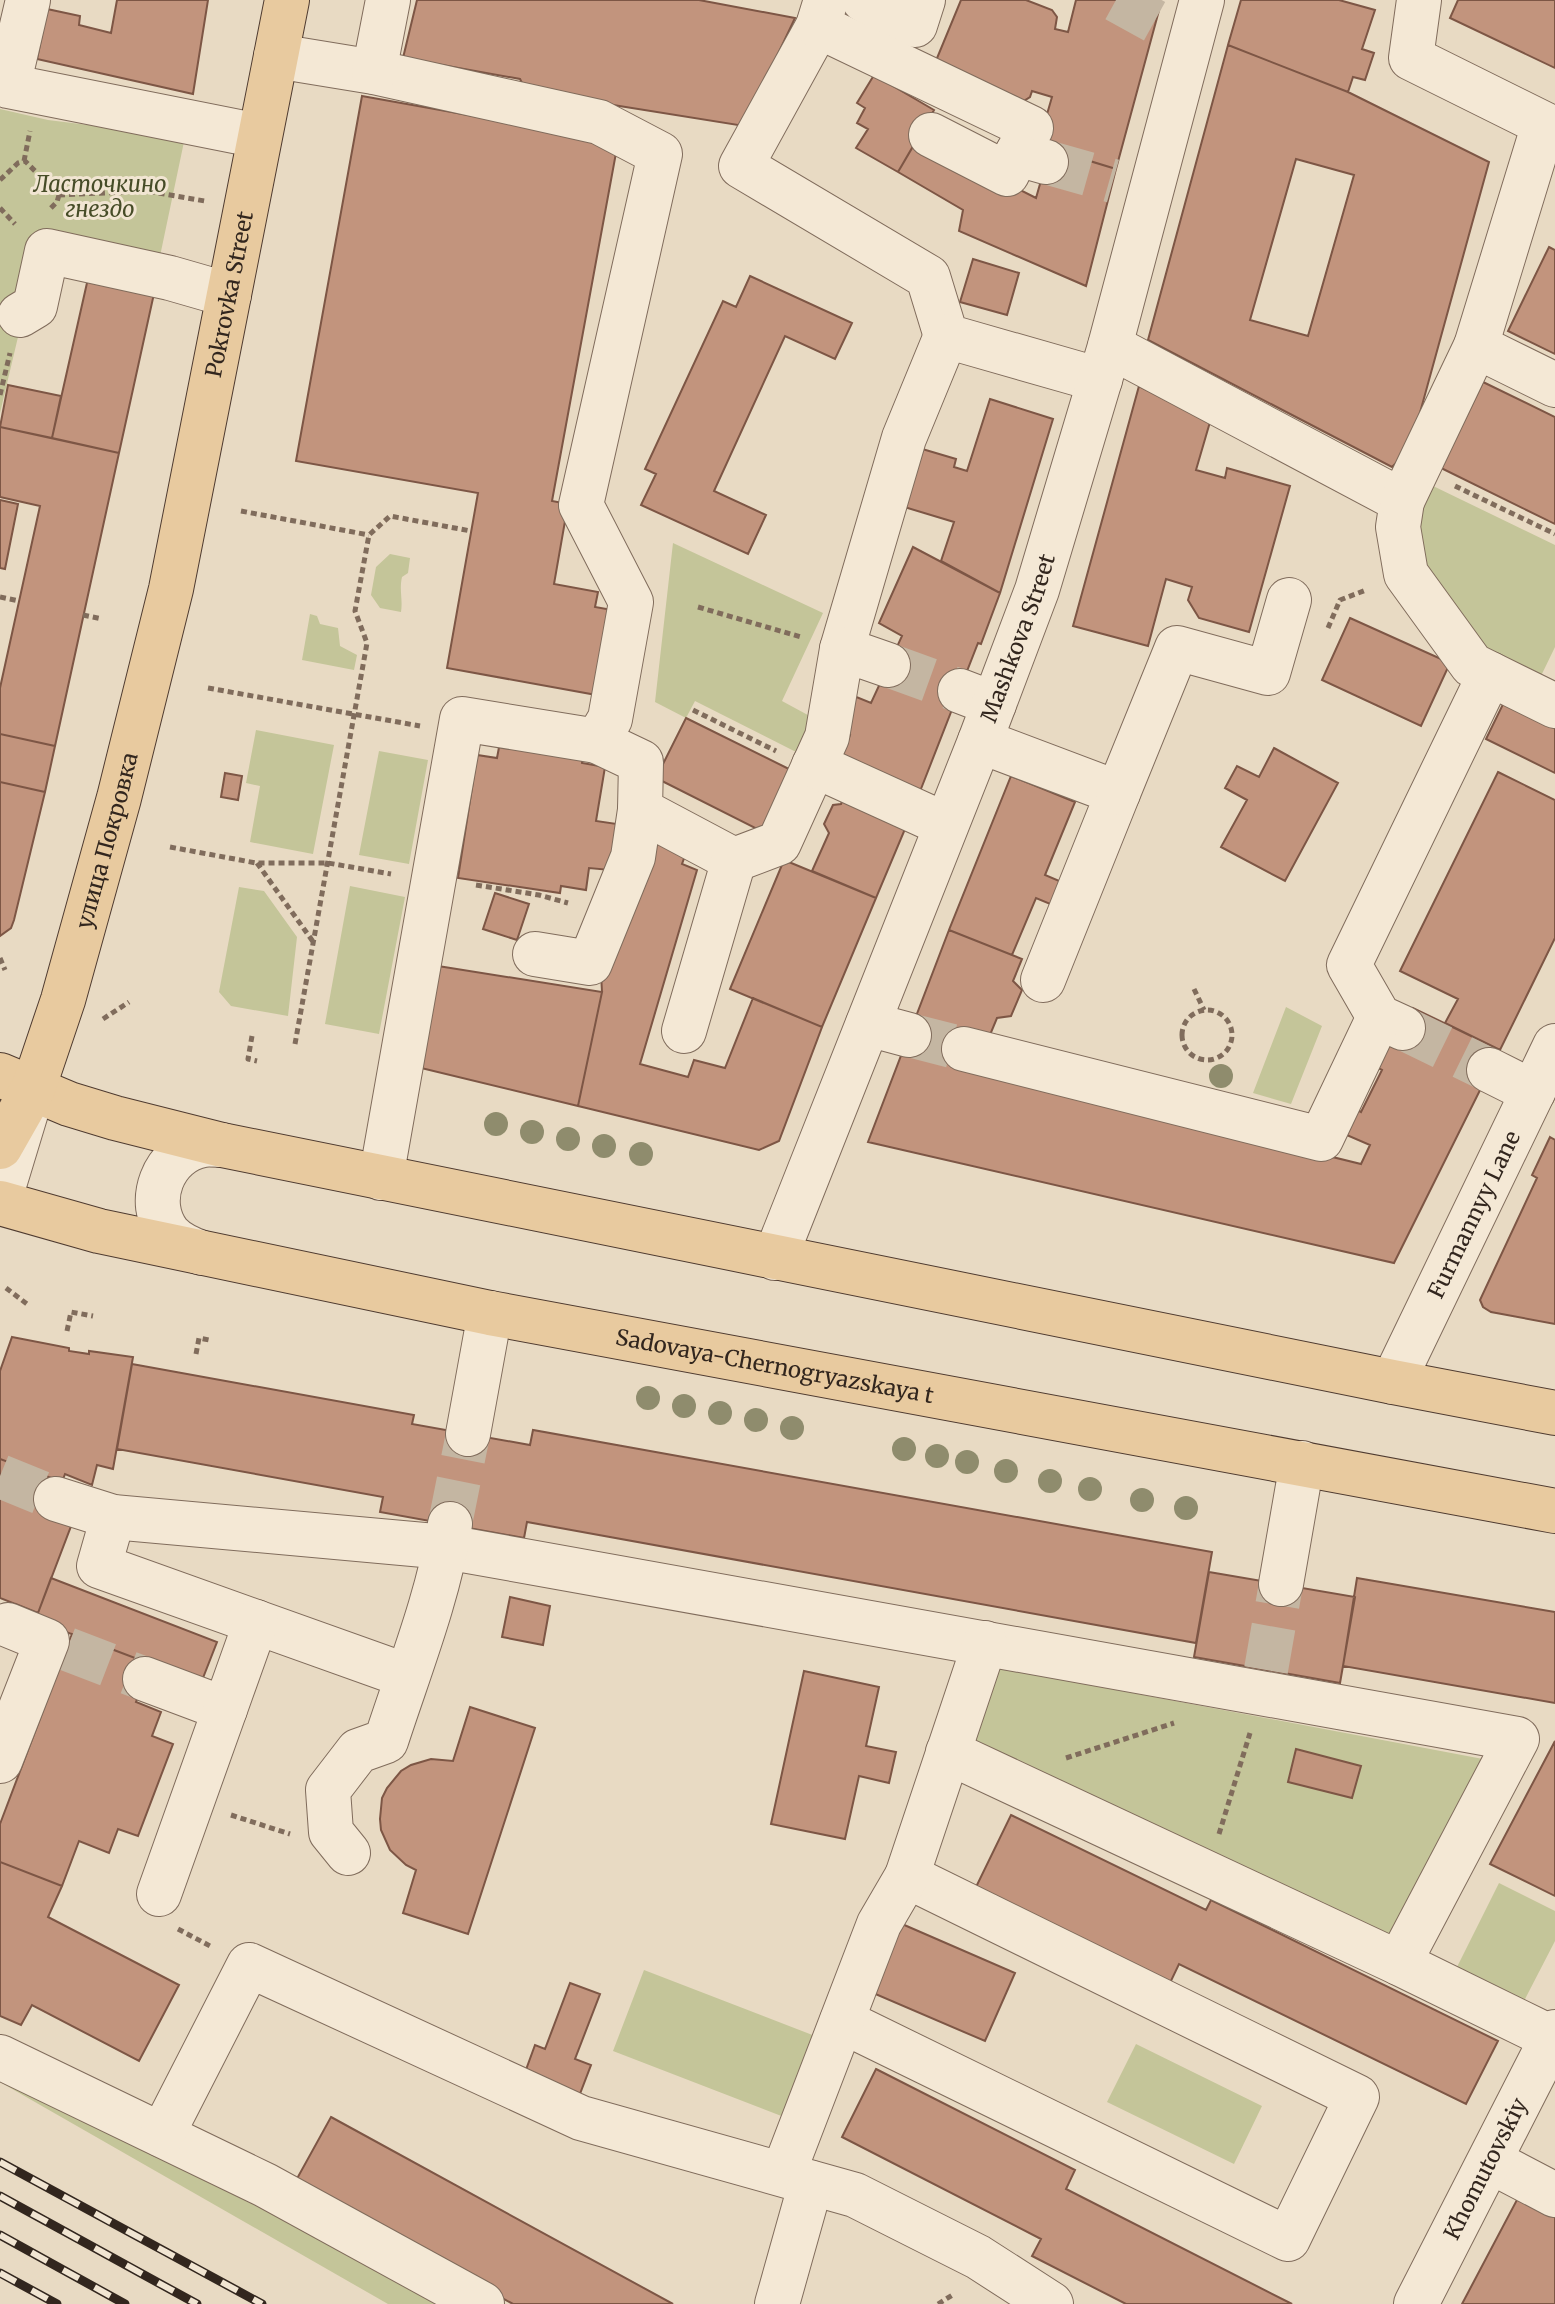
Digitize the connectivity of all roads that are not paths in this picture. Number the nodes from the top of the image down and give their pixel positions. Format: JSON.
{"nodes":[{"id":1,"x":28,"y":0,"type":"edge"},
{"id":2,"x":287,"y":0,"type":"edge"},
{"id":3,"x":388,"y":0,"type":"edge"},
{"id":4,"x":864,"y":0,"type":"edge"},
{"id":5,"x":1415,"y":1,"type":"edge"},
{"id":6,"x":919,"y":12,"type":"edge"},
{"id":7,"x":822,"y":13,"type":"edge"},
{"id":8,"x":1187,"y":14,"type":"edge"},
{"id":9,"x":276,"y":56,"type":"junction"},
{"id":10,"x":901,"y":66,"type":"junction"},
{"id":11,"x":374,"y":72,"type":"junction"},
{"id":12,"x":1550,"y":123,"type":"edge"},
{"id":13,"x":931,"y":135,"type":"dead end"},
{"id":14,"x":259,"y":136,"type":"junction"},
{"id":15,"x":229,"y":295,"type":"junction"},
{"id":16,"x":20,"y":315,"type":"dead end"},
{"id":17,"x":946,"y":336,"type":"junction"},
{"id":18,"x":1476,"y":346,"type":"junction"},
{"id":19,"x":1105,"y":363,"type":"junction"},
{"id":20,"x":1555,"y":385,"type":"edge"},
{"id":21,"x":1402,"y":501,"type":"junction"},
{"id":22,"x":1289,"y":600,"type":"dead end"},
{"id":23,"x":842,"y":649,"type":"junction"},
{"id":24,"x":888,"y":665,"type":"tunnel mouth"},
{"id":25,"x":1490,"y":674,"type":"junction"},
{"id":26,"x":1551,"y":695,"type":"edge"},
{"id":27,"x":978,"y":712,"type":"junction"},
{"id":28,"x":597,"y":741,"type":"junction"},
{"id":29,"x":814,"y":765,"type":"junction"},
{"id":30,"x":1118,"y":793,"type":"junction"},
{"id":31,"x":640,"y":810,"type":"junction"},
{"id":32,"x":946,"y":825,"type":"junction"},
{"id":33,"x":734,"y":860,"type":"junction"},
{"id":34,"x":535,"y":954,"type":"dead end"},
{"id":35,"x":1043,"y":980,"type":"dead end"},
{"id":36,"x":684,"y":1031,"type":"dead end"},
{"id":37,"x":1555,"y":1046,"type":"edge"},
{"id":38,"x":964,"y":1049,"type":"tunnel mouth"},
{"id":39,"x":1489,"y":1070,"type":"tunnel mouth"},
{"id":40,"x":16,"y":1082,"type":"edge"},
{"id":41,"x":1533,"y":1092,"type":"junction"},
{"id":42,"x":222,"y":1145,"type":"junction"},
{"id":43,"x":0,"y":1147,"type":"edge"},
{"id":44,"x":381,"y":1178,"type":"junction"},
{"id":45,"x":0,"y":1200,"type":"edge"},
{"id":46,"x":202,"y":1253,"type":"junction"},
{"id":47,"x":775,"y":1258,"type":"junction"},
{"id":48,"x":490,"y":1313,"type":"junction"},
{"id":49,"x":1393,"y":1382,"type":"junction"},
{"id":50,"x":1555,"y":1413,"type":"edge"},
{"id":51,"x":468,"y":1434,"type":"tunnel mouth"},
{"id":52,"x":1302,"y":1463,"type":"junction"},
{"id":53,"x":56,"y":1499,"type":"tunnel mouth"},
{"id":54,"x":1555,"y":1511,"type":"edge"},
{"id":55,"x":113,"y":1517,"type":"junction"},
{"id":56,"x":448,"y":1536,"type":"junction"},
{"id":57,"x":1281,"y":1584,"type":"tunnel mouth"},
{"id":58,"x":256,"y":1622,"type":"junction"},
{"id":59,"x":41,"y":1639,"type":"dead end"},
{"id":60,"x":985,"y":1643,"type":"junction"},
{"id":61,"x":407,"y":1676,"type":"junction"},
{"id":62,"x":145,"y":1679,"type":"tunnel mouth"},
{"id":63,"x":225,"y":1709,"type":"junction"},
{"id":64,"x":948,"y":1752,"type":"junction"},
{"id":65,"x":0,"y":1761,"type":"edge"},
{"id":66,"x":348,"y":1853,"type":"dead end"},
{"id":67,"x":907,"y":1876,"type":"junction"},
{"id":68,"x":159,"y":1894,"type":"road end"},
{"id":69,"x":1399,"y":1963,"type":"junction"},
{"id":70,"x":842,"y":2021,"type":"junction"},
{"id":71,"x":1554,"y":2035,"type":"edge"},
{"id":72,"x":0,"y":2057,"type":"edge"},
{"id":73,"x":162,"y":2135,"type":"junction"},
{"id":74,"x":1490,"y":2161,"type":"junction"},
{"id":75,"x":797,"y":2178,"type":"junction"},
{"id":76,"x":1555,"y":2195,"type":"edge"},
{"id":77,"x":482,"y":2304,"type":"edge"},
{"id":78,"x":777,"y":2304,"type":"edge"},
{"id":79,"x":1051,"y":2304,"type":"edge"},
{"id":80,"x":1416,"y":2304,"type":"edge"}],
"edges":[{"from":1,"to":14,"type":"street"},
{"from":2,"to":9,"type":"main road","name":"Pokrovka Street"},
{"from":3,"to":11,"type":"street"},
{"from":4,"to":6,"type":"street"},
{"from":5,"to":12,"type":"street"},
{"from":6,"to":10,"type":"street"},
{"from":7,"to":10,"type":"street"},
{"from":7,"to":17,"type":"street"},
{"from":8,"to":19,"type":"street","name":"Mashkova Street"},
{"from":9,"to":11,"type":"street"},
{"from":9,"to":14,"type":"main road","name":"Pokrovka Street"},
{"from":10,"to":13,"type":"street"},
{"from":11,"to":28,"type":"street"},
{"from":12,"to":18,"type":"street"},
{"from":14,"to":15,"type":"main road","name":"Pokrovka Street"},
{"from":15,"to":16,"type":"street"},
{"from":15,"to":40,"type":"main road","name":"улица Покровка"},
{"from":17,"to":19,"type":"street"},
{"from":17,"to":23,"type":"street"},
{"from":18,"to":20,"type":"street"},
{"from":18,"to":21,"type":"street"},
{"from":19,"to":21,"type":"street"},
{"from":19,"to":27,"type":"street","name":"Mashkova Street"},
{"from":21,"to":25,"type":"street"},
{"from":22,"to":30,"type":"street"},
{"from":23,"to":24,"type":"street"},
{"from":23,"to":29,"type":"street"},
{"from":25,"to":26,"type":"street"},
{"from":25,"to":38,"type":"street"},
{"from":27,"to":30,"type":"street"},
{"from":27,"to":32,"type":"street","name":"Mashkova Street"},
{"from":28,"to":31,"type":"street"},
{"from":28,"to":44,"type":"street"},
{"from":29,"to":32,"type":"street"},
{"from":29,"to":33,"type":"street"},
{"from":30,"to":35,"type":"street"},
{"from":31,"to":33,"type":"street"},
{"from":31,"to":34,"type":"street"},
{"from":32,"to":47,"type":"street","name":"Mashkova Street"},
{"from":33,"to":36,"type":"street"},
{"from":37,"to":41,"type":"street","name":"Furmannyy Lane"},
{"from":39,"to":41,"type":"street"},
{"from":40,"to":42,"type":"main road"},
{"from":40,"to":43,"type":"main road","name":"улица Покровка"},
{"from":40,"to":45,"type":"street"},
{"from":41,"to":49,"type":"street","name":"Furmannyy Lane"},
{"from":42,"to":44,"type":"main road"},
{"from":42,"to":46,"type":"street"},
{"from":44,"to":47,"type":"main road"},
{"from":45,"to":46,"type":"main road","name":"Sadovaya-Chernogryazskaya t"},
{"from":46,"to":48,"type":"main road","name":"Sadovaya-Chernogryazskaya t"},
{"from":47,"to":49,"type":"main road"},
{"from":48,"to":51,"type":"street"},
{"from":48,"to":52,"type":"main road","name":"Sadovaya-Chernogryazskaya t"},
{"from":49,"to":50,"type":"main road"},
{"from":52,"to":54,"type":"main road","name":"Sadovaya-Chernogryazskaya t"},
{"from":52,"to":57,"type":"street"},
{"from":53,"to":55,"type":"street"},
{"from":55,"to":56,"type":"street"},
{"from":55,"to":58,"type":"street"},
{"from":56,"to":60,"type":"street"},
{"from":56,"to":61,"type":"street"},
{"from":58,"to":61,"type":"street"},
{"from":58,"to":63,"type":"street"},
{"from":59,"to":65,"type":"street"},
{"from":60,"to":64,"type":"street"},
{"from":60,"to":69,"type":"street"},
{"from":61,"to":66,"type":"street"},
{"from":62,"to":63,"type":"street"},
{"from":63,"to":68,"type":"street"},
{"from":64,"to":67,"type":"street"},
{"from":64,"to":69,"type":"street"},
{"from":67,"to":70,"type":"street"},
{"from":67,"to":70,"type":"street"},
{"from":69,"to":71,"type":"street"},
{"from":70,"to":75,"type":"street"},
{"from":71,"to":74,"type":"street","name":"Khomutovskiy"},
{"from":72,"to":73,"type":"street"},
{"from":73,"to":75,"type":"street"},
{"from":73,"to":77,"type":"street"},
{"from":74,"to":76,"type":"street"},
{"from":74,"to":80,"type":"street","name":"Khomutovskiy"},
{"from":75,"to":78,"type":"street"},
{"from":75,"to":79,"type":"street"}]}
